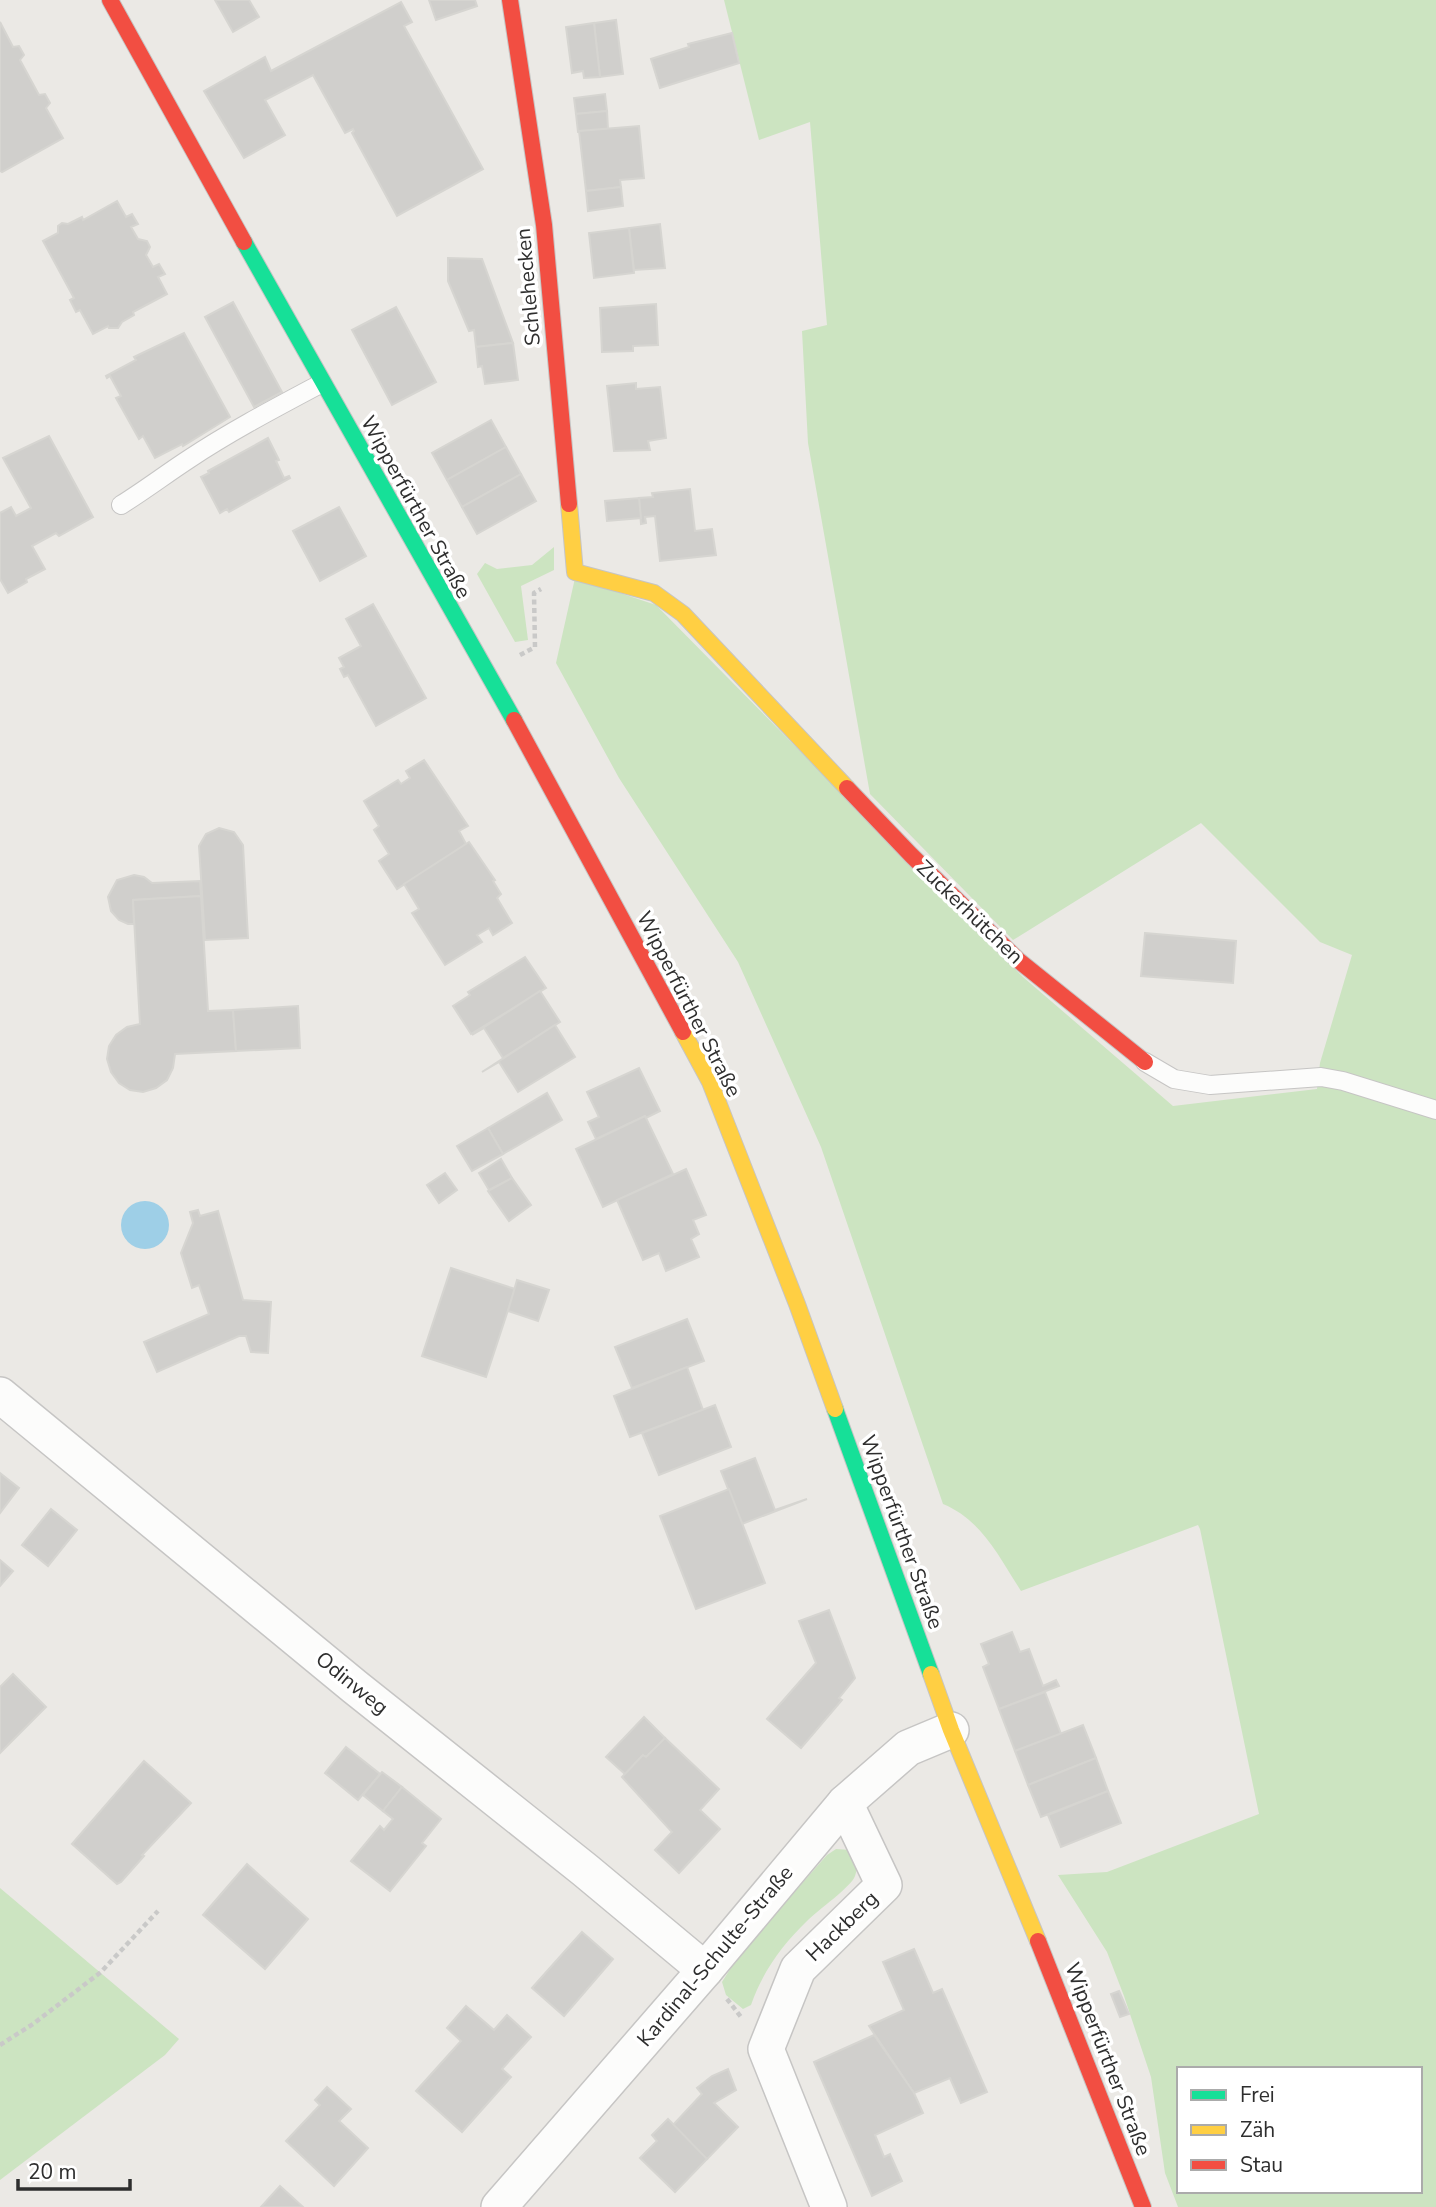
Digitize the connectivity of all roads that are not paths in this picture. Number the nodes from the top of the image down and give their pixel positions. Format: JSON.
{"nodes":[{"id":1,"x":110,"y":0,"type":"edge"},
{"id":2,"x":510,"y":0,"type":"edge"},
{"id":3,"x":322,"y":383,"type":"junction"},
{"id":4,"x":121,"y":505,"type":"dead end"},
{"id":5,"x":575,"y":572,"type":"joint"},
{"id":6,"x":1145,"y":1062,"type":"joint"},
{"id":7,"x":1436,"y":1110,"type":"edge"},
{"id":8,"x":0,"y":1395,"type":"edge"},
{"id":9,"x":951,"y":1730,"type":"junction"},
{"id":10,"x":845,"y":1803,"type":"junction"},
{"id":11,"x":705,"y":1970,"type":"junction"},
{"id":12,"x":499,"y":2207,"type":"edge"},
{"id":13,"x":829,"y":2207,"type":"edge"},
{"id":14,"x":1143,"y":2207,"type":"edge"}],
"edges":[{"from":1,"to":3,"type":"main road","name":"Wipperfürther Straße"},
{"from":2,"to":5,"type":"main road","name":"Schlehecken"},
{"from":3,"to":4,"type":"lane"},
{"from":3,"to":9,"type":"main road","name":"Wipperfürther Straße"},
{"from":5,"to":6,"type":"main road","name":"Zuckerhütchen"},
{"from":6,"to":7,"type":"lane","name":"Zuckerhütchen"},
{"from":8,"to":11,"type":"street","name":"Odinweg"},
{"from":9,"to":10,"type":"street","name":"Kardinal-Schulte-Straße"},
{"from":9,"to":14,"type":"main road","name":"Wipperfürther Straße"},
{"from":10,"to":11,"type":"street","name":"Kardinal-Schulte-Straße"},
{"from":10,"to":13,"type":"street","name":"Hackberg"},
{"from":11,"to":12,"type":"street","name":"Kardinal-Schulte-Straße"}]}
